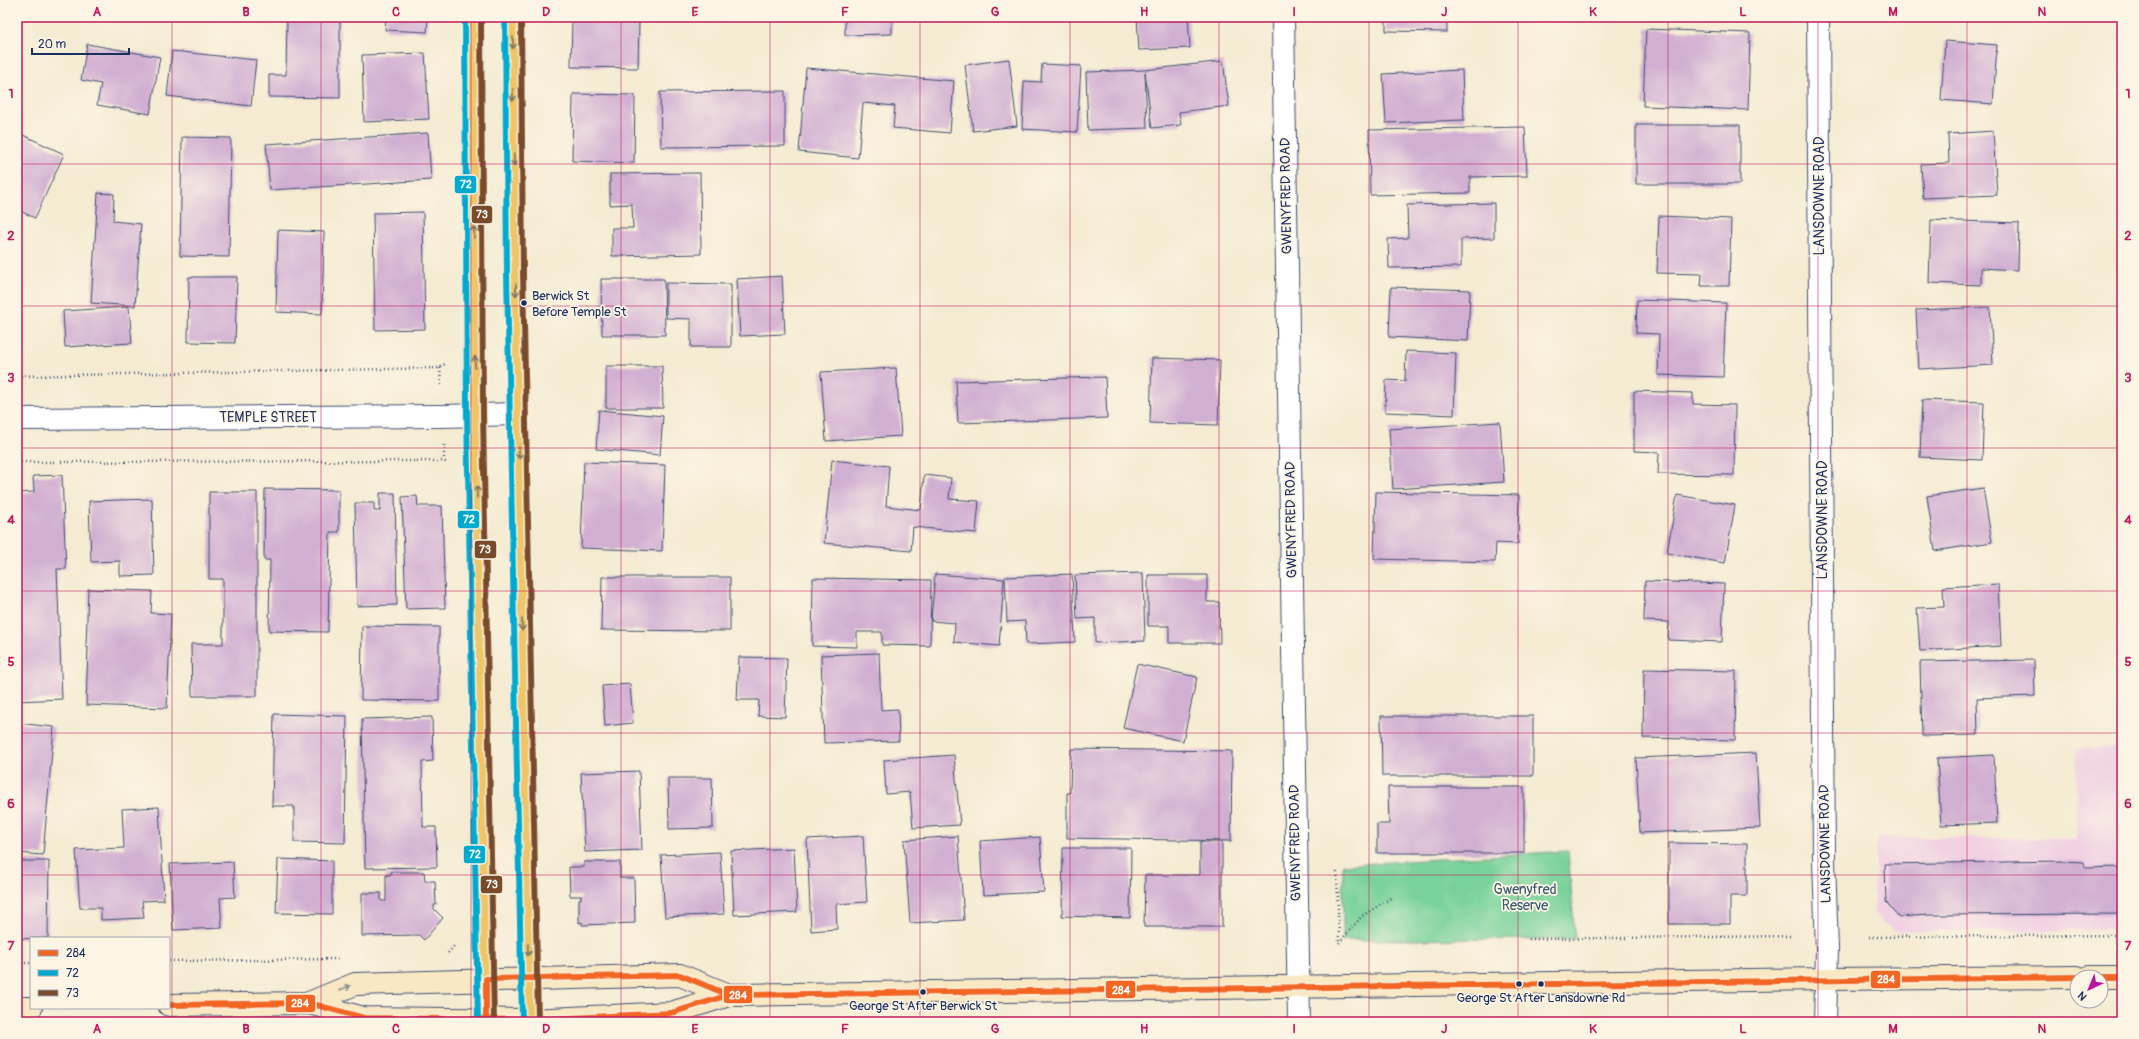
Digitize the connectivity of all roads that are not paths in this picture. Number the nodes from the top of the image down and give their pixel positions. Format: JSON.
{"nodes":[{"id":1,"x":473,"y":17,"type":"edge"},
{"id":2,"x":513,"y":17,"type":"edge"},
{"id":3,"x":1283,"y":17,"type":"edge"},
{"id":4,"x":1818,"y":17,"type":"edge"},
{"id":5,"x":518,"y":414,"type":"junction"},
{"id":6,"x":475,"y":415,"type":"junction"},
{"id":7,"x":17,"y":419,"type":"edge"},
{"id":8,"x":2069,"y":977,"type":"edge"},
{"id":9,"x":2109,"y":977,"type":"edge"},
{"id":10,"x":2122,"y":977,"type":"edge"},
{"id":11,"x":486,"y":979,"type":"junction"},
{"id":12,"x":530,"y":979,"type":"junction"},
{"id":13,"x":1826,"y":979,"type":"junction"},
{"id":14,"x":1297,"y":988,"type":"junction"},
{"id":15,"x":729,"y":995,"type":"junction"},
{"id":16,"x":309,"y":1003,"type":"junction"},
{"id":17,"x":170,"y":1005,"type":"edge"},
{"id":18,"x":17,"y":1008,"type":"edge"},
{"id":19,"x":30,"y":1008,"type":"edge"},
{"id":20,"x":486,"y":1021,"type":"edge"},
{"id":21,"x":530,"y":1021,"type":"edge"},
{"id":22,"x":1298,"y":1022,"type":"edge"},
{"id":23,"x":1825,"y":1022,"type":"edge"}],
"edges":[{"from":6,"to":1,"type":"main road","one_way":true},
{"from":2,"to":5,"type":"main road","one_way":true},
{"from":3,"to":14,"type":"street","name":"GWENYFRED ROAD"},
{"from":4,"to":13,"type":"street","name":"LANSDOWNE ROAD"},
{"from":5,"to":6,"type":"street","name":"TEMPLE STREET"},
{"from":5,"to":12,"type":"main road","one_way":true},
{"from":6,"to":7,"type":"street","name":"TEMPLE STREET"},
{"from":11,"to":6,"type":"main road","one_way":true},
{"from":8,"to":13,"type":"main road"},
{"from":9,"to":10,"type":"main road"},
{"from":11,"to":12,"type":"main road"},
{"from":16,"to":11,"type":"main road","one_way":true},
{"from":11,"to":20,"type":"main road"},
{"from":12,"to":15,"type":"main road"},
{"from":12,"to":21,"type":"main road"},
{"from":13,"to":14,"type":"main road"},
{"from":13,"to":23,"type":"street","name":"LANSDOWNE ROAD"},
{"from":14,"to":15,"type":"main road"},
{"from":14,"to":22,"type":"street","name":"GWENYFRED ROAD"},
{"from":15,"to":21,"type":"main road"},
{"from":16,"to":17,"type":"main road"},
{"from":16,"to":20,"type":"main road"},
{"from":18,"to":19,"type":"main road"},
{"from":20,"to":21,"type":"main road"}]}
